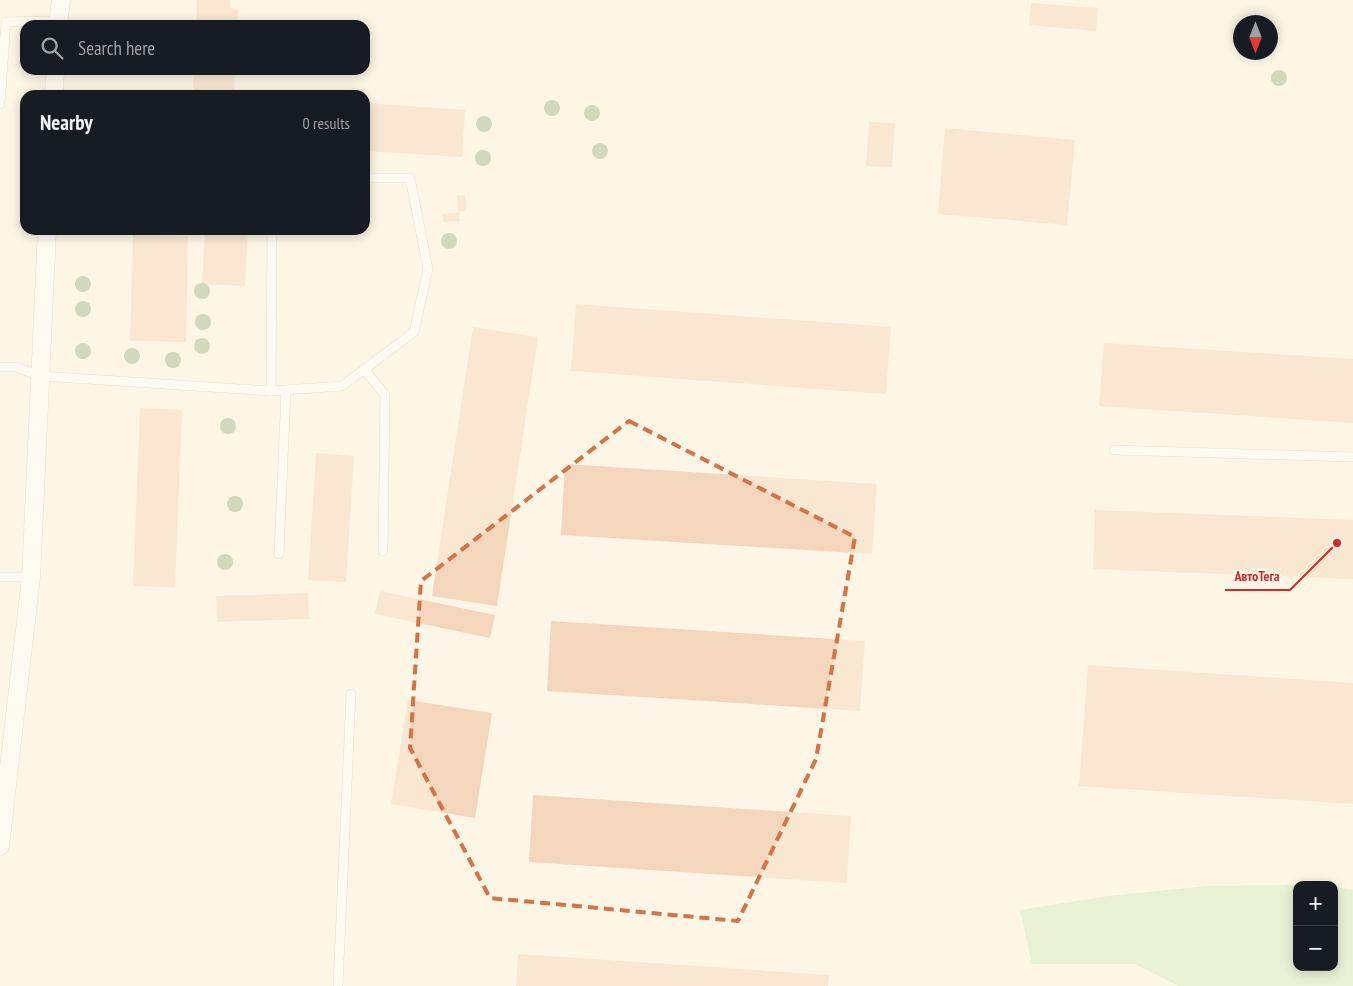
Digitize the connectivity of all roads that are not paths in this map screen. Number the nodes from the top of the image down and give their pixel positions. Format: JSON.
{"nodes":[{"id":1,"x":61,"y":0,"type":"edge"},
{"id":2,"x":58,"y":20,"type":"edge"},
{"id":3,"x":20,"y":22,"type":"edge"},
{"id":4,"x":55,"y":75,"type":"edge"},
{"id":5,"x":54,"y":90,"type":"edge"},
{"id":6,"x":0,"y":104,"type":"edge"},
{"id":7,"x":370,"y":178,"type":"edge"},
{"id":8,"x":47,"y":235,"type":"edge"},
{"id":9,"x":272,"y":235,"type":"edge"},
{"id":10,"x":0,"y":367,"type":"edge"},
{"id":11,"x":364,"y":369,"type":"junction"},
{"id":12,"x":40,"y":376,"type":"junction"},
{"id":13,"x":286,"y":390,"type":"junction"},
{"id":14,"x":270,"y":391,"type":"junction"},
{"id":15,"x":1114,"y":450,"type":"dead end"},
{"id":16,"x":1353,"y":457,"type":"edge"},
{"id":17,"x":383,"y":551,"type":"dead end"},
{"id":18,"x":279,"y":554,"type":"dead end"},
{"id":19,"x":0,"y":577,"type":"edge"},
{"id":20,"x":31,"y":577,"type":"junction"},
{"id":21,"x":352,"y":694,"type":"dead end"},
{"id":22,"x":0,"y":846,"type":"edge"},
{"id":23,"x":338,"y":986,"type":"edge"}],
"edges":[{"from":1,"to":2,"type":"street"},
{"from":3,"to":6,"type":"lane"},
{"from":4,"to":5,"type":"street"},
{"from":7,"to":11,"type":"lane"},
{"from":8,"to":12,"type":"street"},
{"from":9,"to":14,"type":"lane"},
{"from":10,"to":12,"type":"lane"},
{"from":11,"to":13,"type":"lane"},
{"from":11,"to":17,"type":"lane"},
{"from":12,"to":14,"type":"lane"},
{"from":12,"to":20,"type":"street"},
{"from":13,"to":14,"type":"lane"},
{"from":13,"to":18,"type":"lane"},
{"from":15,"to":16,"type":"lane"},
{"from":19,"to":20,"type":"lane"},
{"from":20,"to":22,"type":"street"},
{"from":21,"to":23,"type":"lane"}]}
